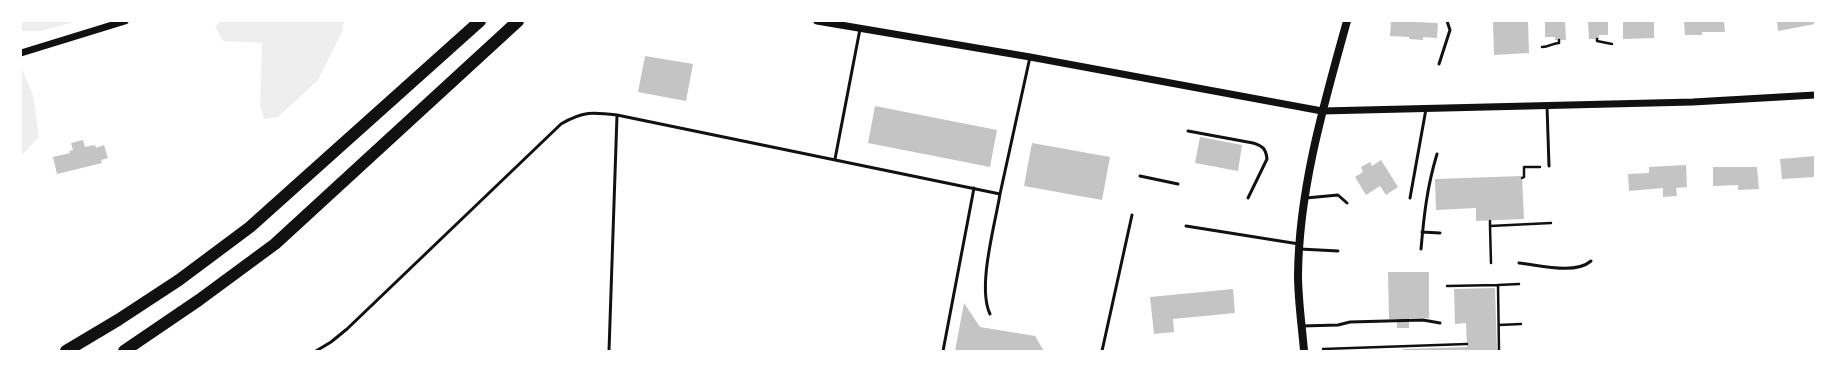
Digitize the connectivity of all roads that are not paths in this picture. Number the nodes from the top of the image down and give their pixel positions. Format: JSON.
{"nodes":[{"id":1,"x":125,"y":21,"type":"edge"},
{"id":2,"x":518,"y":21,"type":"edge"},
{"id":3,"x":817,"y":21,"type":"edge"},
{"id":4,"x":1347,"y":21,"type":"edge"},
{"id":5,"x":1447,"y":21,"type":"edge"},
{"id":6,"x":477,"y":24,"type":"edge"},
{"id":7,"x":860,"y":28,"type":"junction"},
{"id":8,"x":21,"y":53,"type":"edge"},
{"id":9,"x":1030,"y":57,"type":"junction"},
{"id":10,"x":1439,"y":64,"type":"dead end"},
{"id":11,"x":1815,"y":95,"type":"edge"},
{"id":12,"x":1547,"y":105,"type":"junction"},
{"id":13,"x":1426,"y":108,"type":"junction"},
{"id":14,"x":1322,"y":111,"type":"junction"},
{"id":15,"x":617,"y":115,"type":"junction"},
{"id":16,"x":1188,"y":131,"type":"dead end"},
{"id":17,"x":1437,"y":154,"type":"dead end"},
{"id":18,"x":835,"y":159,"type":"junction"},
{"id":19,"x":1549,"y":166,"type":"road end"},
{"id":20,"x":1140,"y":176,"type":"dead end"},
{"id":21,"x":1178,"y":184,"type":"dead end"},
{"id":22,"x":974,"y":188,"type":"junction"},
{"id":23,"x":1000,"y":194,"type":"junction"},
{"id":24,"x":1248,"y":198,"type":"dead end"},
{"id":25,"x":1304,"y":198,"type":"junction"},
{"id":26,"x":1410,"y":198,"type":"dead end"},
{"id":27,"x":1347,"y":203,"type":"dead end"},
{"id":28,"x":1132,"y":215,"type":"dead end"},
{"id":29,"x":1186,"y":226,"type":"dead end"},
{"id":30,"x":1422,"y":232,"type":"junction"},
{"id":31,"x":1440,"y":233,"type":"dead end"},
{"id":32,"x":1300,"y":247,"type":"junction"},
{"id":33,"x":1421,"y":249,"type":"dead end"},
{"id":34,"x":1338,"y":251,"type":"dead end"},
{"id":35,"x":1591,"y":261,"type":"dead end"},
{"id":36,"x":1519,"y":263,"type":"dead end"},
{"id":37,"x":990,"y":314,"type":"dead end"},
{"id":38,"x":1440,"y":323,"type":"dead end"},
{"id":39,"x":1302,"y":326,"type":"junction"},
{"id":40,"x":66,"y":351,"type":"edge"},
{"id":41,"x":124,"y":351,"type":"edge"},
{"id":42,"x":316,"y":351,"type":"edge"},
{"id":43,"x":609,"y":351,"type":"edge"},
{"id":44,"x":943,"y":351,"type":"edge"},
{"id":45,"x":1102,"y":351,"type":"edge"},
{"id":46,"x":1304,"y":351,"type":"edge"}],
"edges":[{"from":1,"to":8,"type":"street"},
{"from":2,"to":41,"type":"highway"},
{"from":3,"to":7,"type":"street"},
{"from":4,"to":14,"type":"main road"},
{"from":5,"to":10,"type":"lane"},
{"from":6,"to":40,"type":"highway"},
{"from":7,"to":9,"type":"street"},
{"from":7,"to":18,"type":"lane"},
{"from":9,"to":14,"type":"street"},
{"from":9,"to":23,"type":"lane"},
{"from":11,"to":12,"type":"street"},
{"from":12,"to":13,"type":"street"},
{"from":12,"to":19,"type":"lane"},
{"from":13,"to":14,"type":"street"},
{"from":13,"to":26,"type":"lane"},
{"from":14,"to":25,"type":"main road"},
{"from":15,"to":18,"type":"lane"},
{"from":15,"to":42,"type":"lane"},
{"from":15,"to":43,"type":"lane"},
{"from":16,"to":24,"type":"lane"},
{"from":17,"to":30,"type":"lane"},
{"from":18,"to":22,"type":"lane"},
{"from":20,"to":21,"type":"lane"},
{"from":22,"to":23,"type":"lane"},
{"from":22,"to":44,"type":"lane"},
{"from":23,"to":37,"type":"lane"},
{"from":25,"to":27,"type":"lane"},
{"from":25,"to":32,"type":"main road"},
{"from":28,"to":45,"type":"lane"},
{"from":29,"to":32,"type":"lane"},
{"from":30,"to":31,"type":"lane"},
{"from":30,"to":33,"type":"lane"},
{"from":32,"to":34,"type":"lane"},
{"from":32,"to":39,"type":"main road"},
{"from":35,"to":36,"type":"lane"},
{"from":38,"to":39,"type":"lane"},
{"from":39,"to":46,"type":"main road"}]}
